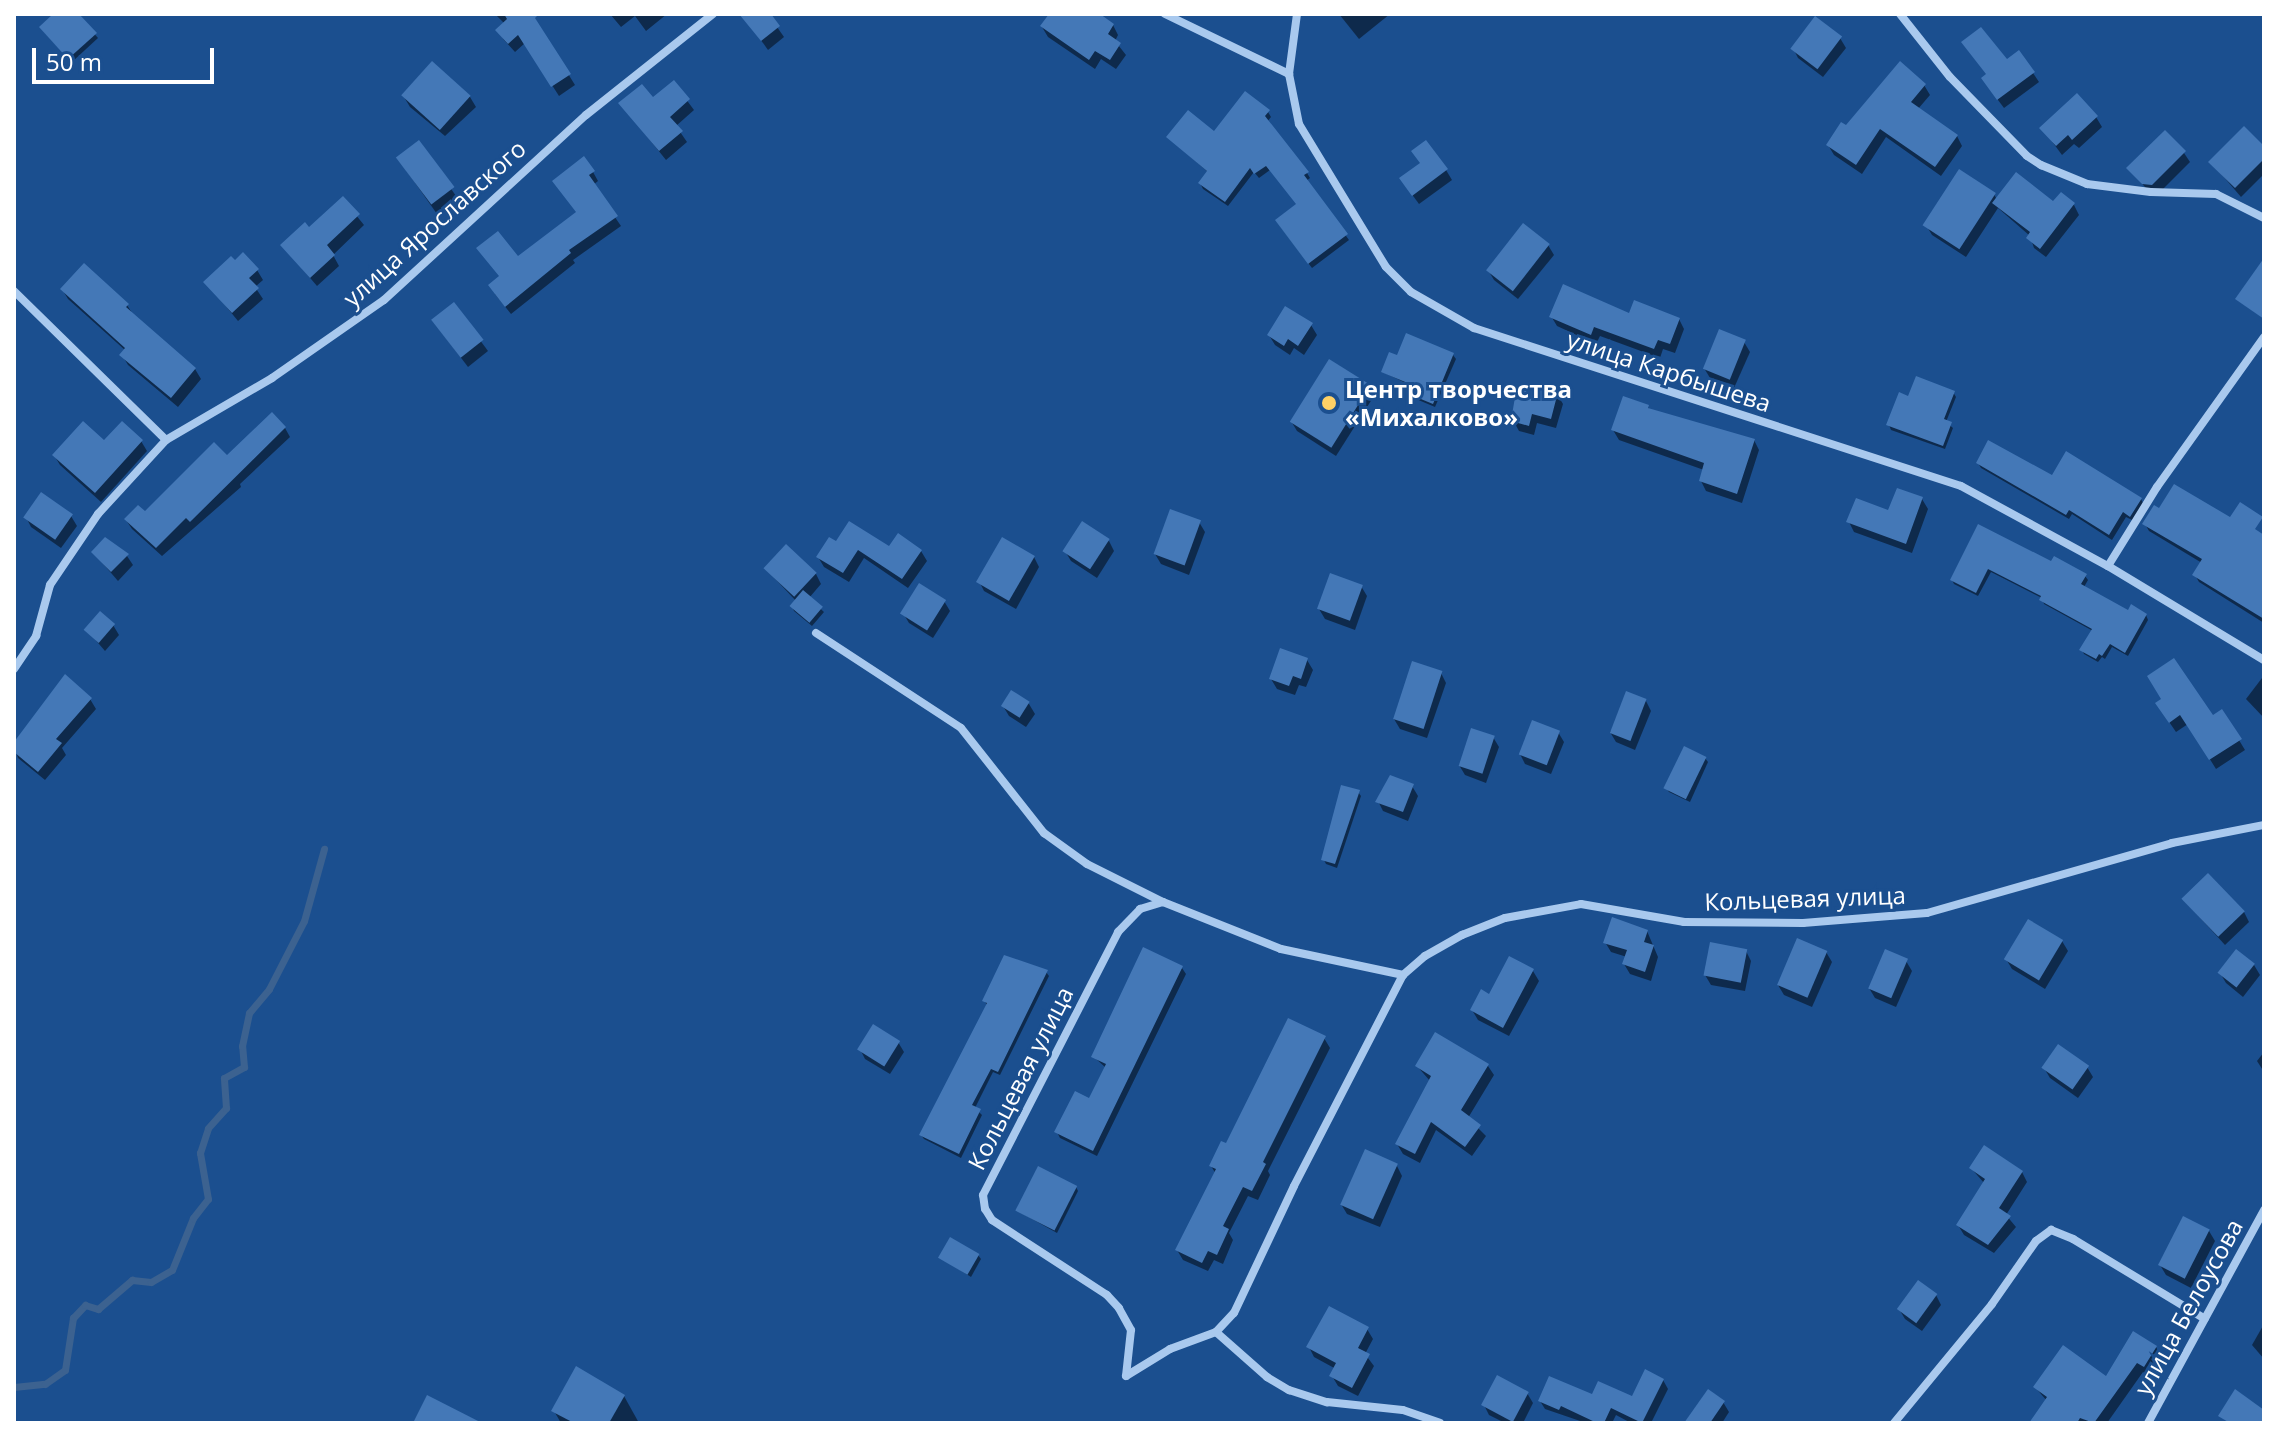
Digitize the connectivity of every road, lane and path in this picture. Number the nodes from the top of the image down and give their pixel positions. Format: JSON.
{"nodes":[{"id":1,"x":713,"y":14,"type":"edge"},
{"id":2,"x":1165,"y":14,"type":"edge"},
{"id":3,"x":1297,"y":14,"type":"edge"},
{"id":4,"x":1900,"y":14,"type":"edge"},
{"id":5,"x":1289,"y":74,"type":"junction"},
{"id":6,"x":2264,"y":218,"type":"edge"},
{"id":7,"x":14,"y":291,"type":"edge"},
{"id":8,"x":2264,"y":337,"type":"edge"},
{"id":9,"x":166,"y":440,"type":"junction"},
{"id":10,"x":2108,"y":566,"type":"junction"},
{"id":11,"x":816,"y":633,"type":"dead end"},
{"id":12,"x":2264,"y":660,"type":"edge"},
{"id":13,"x":14,"y":669,"type":"edge"},
{"id":14,"x":2264,"y":825,"type":"edge"},
{"id":15,"x":1163,"y":902,"type":"junction"},
{"id":16,"x":1403,"y":975,"type":"junction"},
{"id":17,"x":2264,"y":1210,"type":"edge"},
{"id":18,"x":2205,"y":1319,"type":"junction"},
{"id":19,"x":1216,"y":1332,"type":"junction"},
{"id":20,"x":1440,"y":1423,"type":"edge"},
{"id":21,"x":1894,"y":1423,"type":"edge"},
{"id":22,"x":2148,"y":1423,"type":"edge"}],
"edges":[{"from":1,"to":9,"type":"street","name":"улица Ярославского"},
{"from":2,"to":5,"type":"street"},
{"from":3,"to":5,"type":"street","name":"улица Карбышева"},
{"from":4,"to":6,"type":"street"},
{"from":5,"to":10,"type":"street","name":"улица Карбышева"},
{"from":7,"to":9,"type":"street"},
{"from":8,"to":10,"type":"street"},
{"from":9,"to":13,"type":"street","name":"улица Ярославского"},
{"from":10,"to":12,"type":"street","name":"улица Карбышева"},
{"from":11,"to":15,"type":"street"},
{"from":14,"to":16,"type":"street","name":"Кольцевая улица"},
{"from":15,"to":16,"type":"street"},
{"from":15,"to":19,"type":"street","name":"Кольцевая улица"},
{"from":16,"to":19,"type":"street","name":"Кольцевая улица"},
{"from":17,"to":18,"type":"street","name":"улица Белоусова"},
{"from":18,"to":21,"type":"street"},
{"from":18,"to":22,"type":"street","name":"улица Белоусова"},
{"from":19,"to":20,"type":"street"}]}
